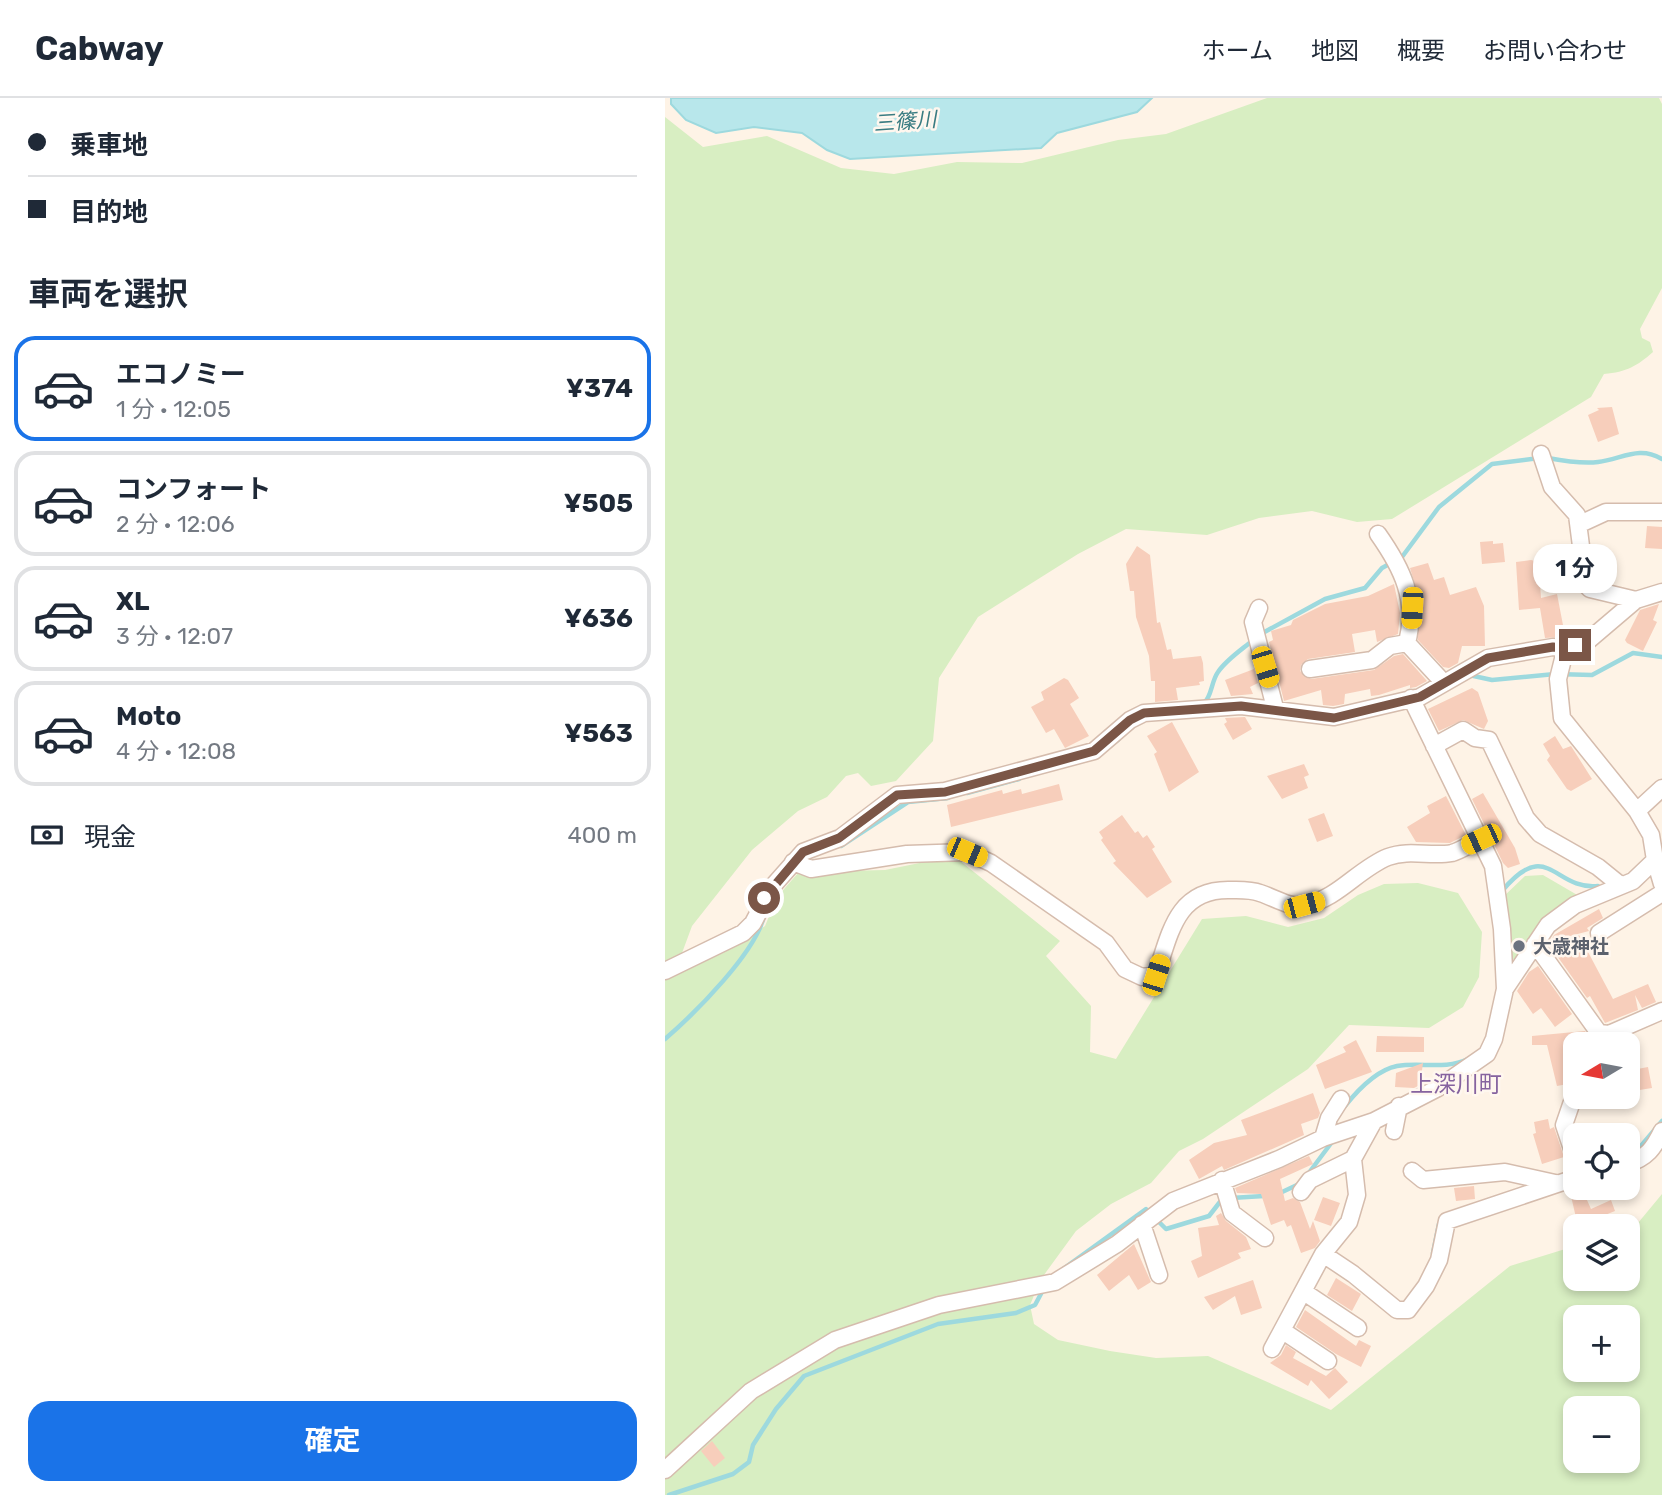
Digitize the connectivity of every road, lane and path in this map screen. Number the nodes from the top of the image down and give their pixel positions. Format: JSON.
{"nodes":[{"id":1,"x":1541,"y":454,"type":"dead end"},
{"id":2,"x":1662,"y":512,"type":"edge"},
{"id":3,"x":1580,"y":524,"type":"junction"},
{"id":4,"x":1378,"y":534,"type":"dead end"},
{"id":5,"x":1662,"y":592,"type":"edge"},
{"id":6,"x":1636,"y":600,"type":"junction"},
{"id":7,"x":1259,"y":608,"type":"dead end"},
{"id":8,"x":1407,"y":643,"type":"junction"},
{"id":9,"x":1569,"y":649,"type":"junction"},
{"id":10,"x":1310,"y":669,"type":"dead end"},
{"id":11,"x":1444,"y":683,"type":"junction"},
{"id":12,"x":1411,"y":698,"type":"junction"},
{"id":13,"x":1275,"y":708,"type":"junction"},
{"id":14,"x":1434,"y":746,"type":"junction"},
{"id":15,"x":1662,"y":788,"type":"edge"},
{"id":16,"x":1637,"y":811,"type":"junction"},
{"id":17,"x":1481,"y":839,"type":"junction"},
{"id":18,"x":1655,"y":860,"type":"junction"},
{"id":19,"x":801,"y":865,"type":"junction"},
{"id":20,"x":1619,"y":884,"type":"junction"},
{"id":21,"x":1662,"y":884,"type":"edge"},
{"id":22,"x":1662,"y":893,"type":"edge"},
{"id":23,"x":1599,"y":933,"type":"dead end"},
{"id":24,"x":1535,"y":944,"type":"junction"},
{"id":25,"x":665,"y":971,"type":"edge"},
{"id":26,"x":1505,"y":989,"type":"junction"},
{"id":27,"x":1662,"y":1011,"type":"edge"},
{"id":28,"x":1594,"y":1032,"type":"edge"},
{"id":29,"x":1614,"y":1032,"type":"edge"},
{"id":30,"x":1341,"y":1098,"type":"dead end"},
{"id":31,"x":1399,"y":1106,"type":"junction"},
{"id":32,"x":1374,"y":1121,"type":"junction"},
{"id":33,"x":1394,"y":1131,"type":"dead end"},
{"id":34,"x":1662,"y":1131,"type":"edge"},
{"id":35,"x":1323,"y":1138,"type":"junction"},
{"id":36,"x":1353,"y":1160,"type":"junction"},
{"id":37,"x":1640,"y":1161,"type":"edge"},
{"id":38,"x":1412,"y":1171,"type":"dead end"},
{"id":39,"x":1222,"y":1180,"type":"junction"},
{"id":40,"x":1563,"y":1181,"type":"edge"},
{"id":41,"x":1555,"y":1183,"type":"junction"},
{"id":42,"x":1301,"y":1192,"type":"dead end"},
{"id":43,"x":1142,"y":1224,"type":"junction"},
{"id":44,"x":1265,"y":1238,"type":"dead end"},
{"id":45,"x":1322,"y":1254,"type":"junction"},
{"id":46,"x":1159,"y":1275,"type":"dead end"},
{"id":47,"x":1304,"y":1292,"type":"junction"},
{"id":48,"x":1359,"y":1328,"type":"dead end"},
{"id":49,"x":1283,"y":1331,"type":"junction"},
{"id":50,"x":1272,"y":1349,"type":"dead end"},
{"id":51,"x":1328,"y":1361,"type":"dead end"},
{"id":52,"x":665,"y":1470,"type":"edge"}],
"edges":[{"from":1,"to":3,"type":"street"},
{"from":2,"to":3,"type":"street"},
{"from":3,"to":6,"type":"street"},
{"from":4,"to":8,"type":"street"},
{"from":5,"to":6,"type":"street"},
{"from":6,"to":9,"type":"street"},
{"from":7,"to":13,"type":"street"},
{"from":8,"to":10,"type":"street"},
{"from":8,"to":11,"type":"street"},
{"from":9,"to":11,"type":"street"},
{"from":9,"to":16,"type":"street"},
{"from":11,"to":12,"type":"street"},
{"from":12,"to":13,"type":"street"},
{"from":12,"to":14,"type":"street"},
{"from":13,"to":19,"type":"street"},
{"from":14,"to":17,"type":"street"},
{"from":14,"to":20,"type":"street"},
{"from":15,"to":16,"type":"street"},
{"from":16,"to":18,"type":"street"},
{"from":17,"to":19,"type":"street"},
{"from":17,"to":26,"type":"street"},
{"from":18,"to":20,"type":"street"},
{"from":18,"to":21,"type":"street"},
{"from":19,"to":25,"type":"street"},
{"from":20,"to":24,"type":"street"},
{"from":22,"to":23,"type":"street"},
{"from":24,"to":26,"type":"street"},
{"from":24,"to":28,"type":"street"},
{"from":26,"to":31,"type":"street"},
{"from":27,"to":29,"type":"street"},
{"from":30,"to":35,"type":"street"},
{"from":31,"to":32,"type":"street"},
{"from":31,"to":33,"type":"street"},
{"from":32,"to":35,"type":"street"},
{"from":32,"to":36,"type":"street"},
{"from":34,"to":37,"type":"street"},
{"from":35,"to":39,"type":"street"},
{"from":36,"to":42,"type":"street"},
{"from":36,"to":45,"type":"street"},
{"from":38,"to":41,"type":"street"},
{"from":39,"to":43,"type":"street"},
{"from":39,"to":44,"type":"street"},
{"from":40,"to":41,"type":"street"},
{"from":41,"to":45,"type":"street"},
{"from":43,"to":46,"type":"street"},
{"from":43,"to":52,"type":"street"},
{"from":45,"to":47,"type":"street"},
{"from":47,"to":48,"type":"street"},
{"from":47,"to":49,"type":"street"},
{"from":49,"to":50,"type":"street"},
{"from":49,"to":51,"type":"street"}]}
